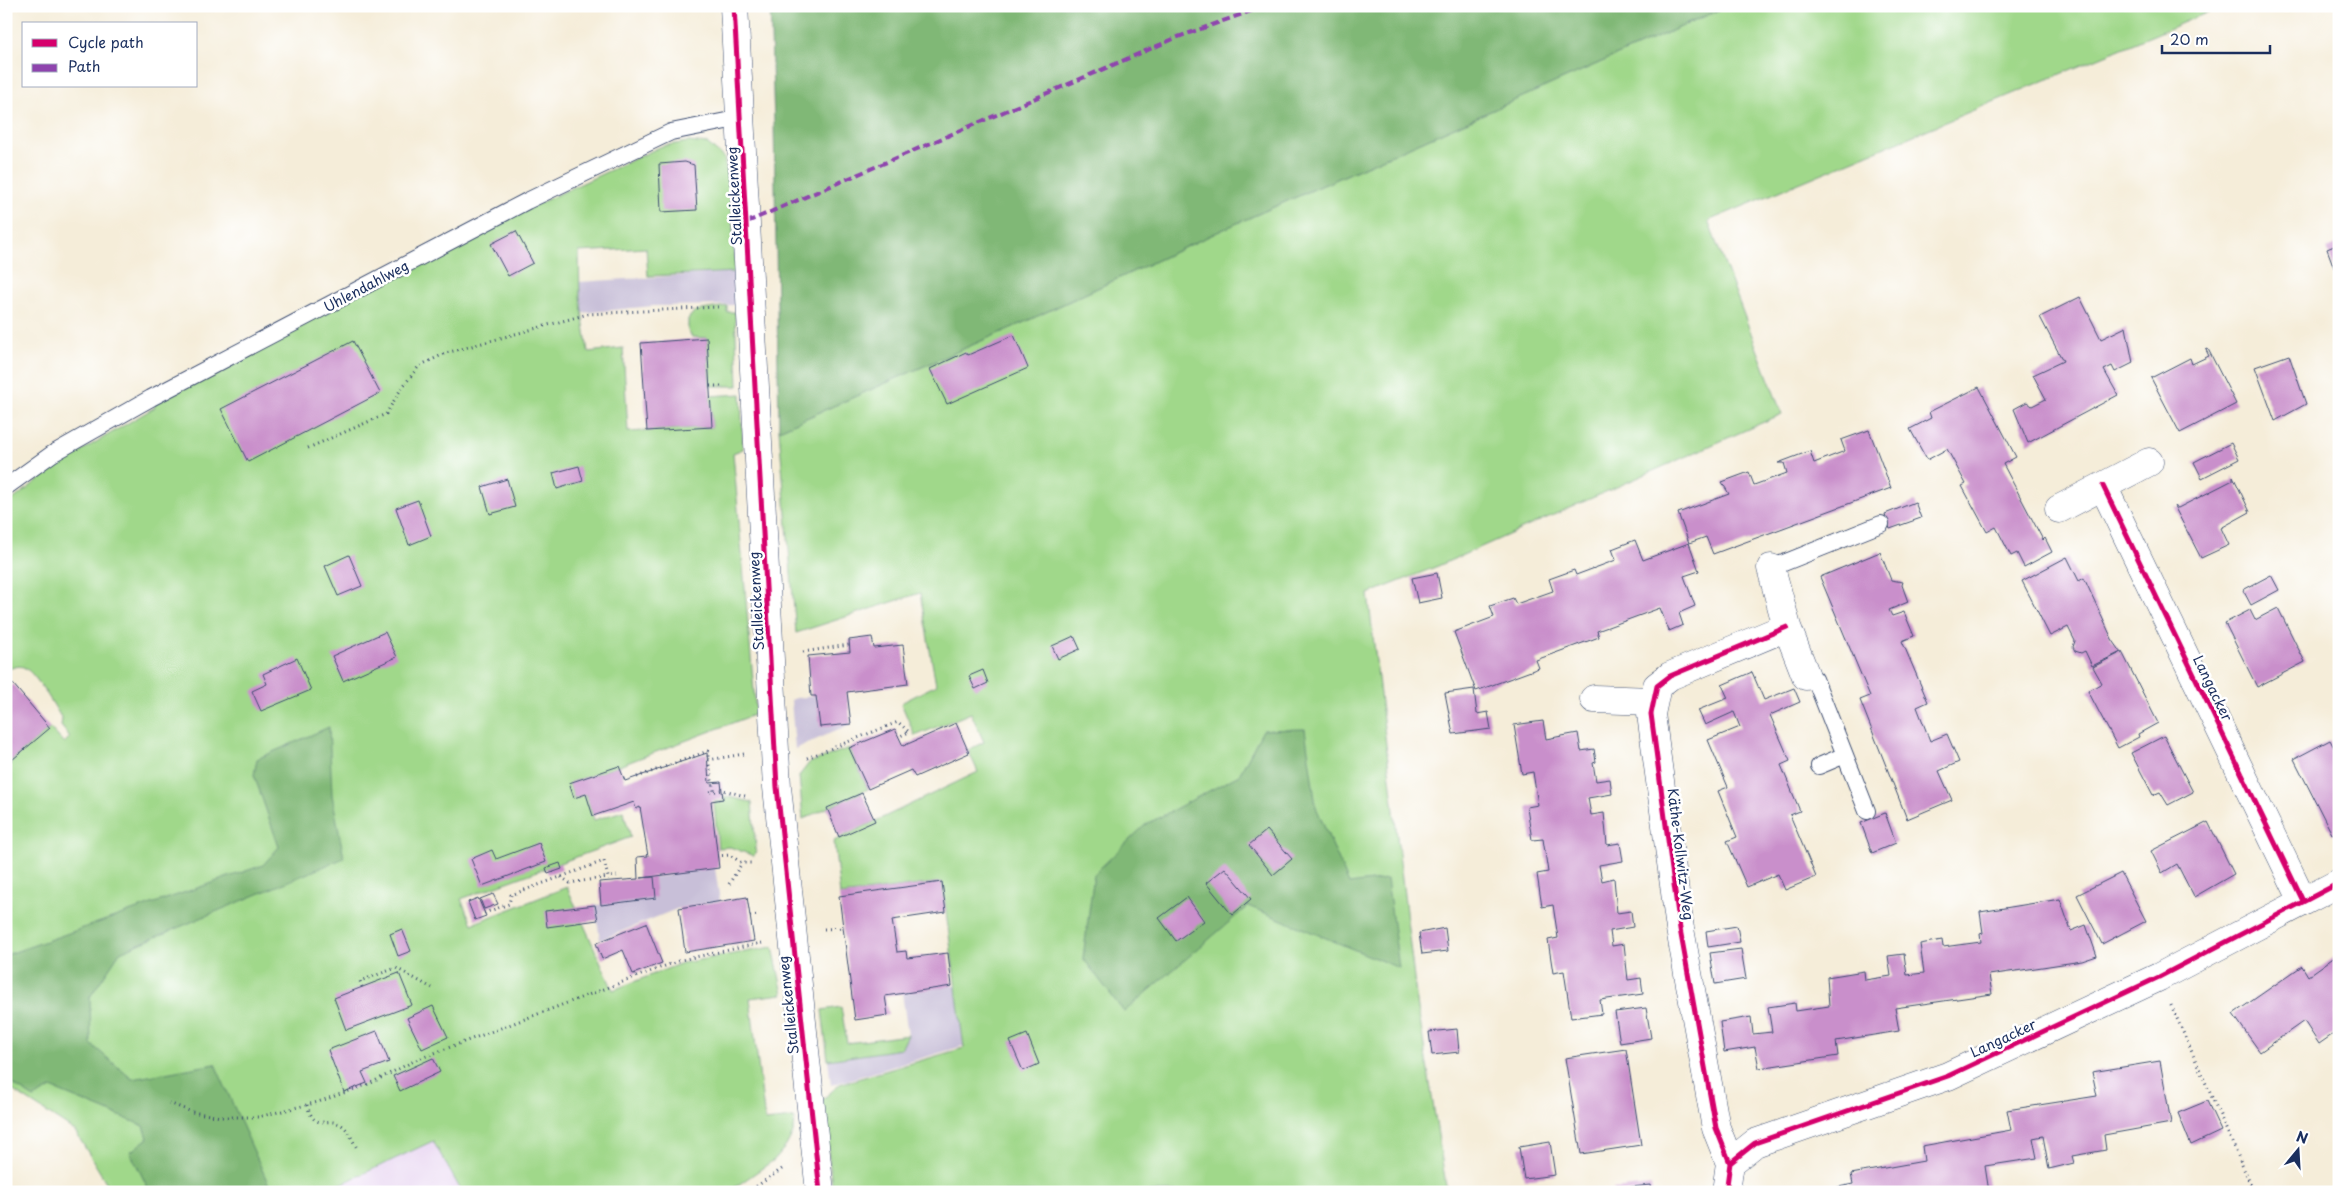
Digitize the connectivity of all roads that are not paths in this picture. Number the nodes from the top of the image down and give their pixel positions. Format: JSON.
{"nodes":[{"id":1,"x":734,"y":6,"type":"edge"},
{"id":2,"x":741,"y":118,"type":"junction"},
{"id":3,"x":2149,"y":462,"type":"dead end"},
{"id":4,"x":2103,"y":486,"type":"junction"},
{"id":5,"x":6,"y":487,"type":"edge"},
{"id":6,"x":2059,"y":509,"type":"dead end"},
{"id":7,"x":1881,"y":524,"type":"dead end"},
{"id":8,"x":1771,"y":568,"type":"joint"},
{"id":9,"x":1787,"y":627,"type":"junction"},
{"id":10,"x":1806,"y":676,"type":"joint"},
{"id":11,"x":1594,"y":700,"type":"dead end"},
{"id":12,"x":1652,"y":701,"type":"junction"},
{"id":13,"x":1845,"y":755,"type":"junction"},
{"id":14,"x":1819,"y":766,"type":"dead end"},
{"id":15,"x":1867,"y":811,"type":"dead end"},
{"id":16,"x":2339,"y":883,"type":"edge"},
{"id":17,"x":2303,"y":901,"type":"junction"},
{"id":18,"x":1730,"y":1163,"type":"junction"},
{"id":19,"x":820,"y":1192,"type":"edge"},
{"id":20,"x":1726,"y":1192,"type":"edge"}],
"edges":[{"from":1,"to":2,"type":"street","name":"Stalleickenweg"},
{"from":2,"to":5,"type":"lane","name":"Uhlendahlweg"},
{"from":2,"to":19,"type":"street","name":"Stalleickenweg"},
{"from":3,"to":4,"type":"street"},
{"from":4,"to":6,"type":"street"},
{"from":4,"to":17,"type":"street","name":"Langacker"},
{"from":7,"to":8,"type":"lane"},
{"from":8,"to":9,"type":"street"},
{"from":9,"to":10,"type":"street"},
{"from":9,"to":12,"type":"street"},
{"from":10,"to":13,"type":"lane"},
{"from":11,"to":12,"type":"street"},
{"from":12,"to":18,"type":"street","name":"Käthe-Kollwitz-Weg"},
{"from":13,"to":14,"type":"lane"},
{"from":13,"to":15,"type":"lane"},
{"from":16,"to":17,"type":"street","name":"Langacker"},
{"from":17,"to":18,"type":"street","name":"Langacker"},
{"from":18,"to":20,"type":"street"}]}
